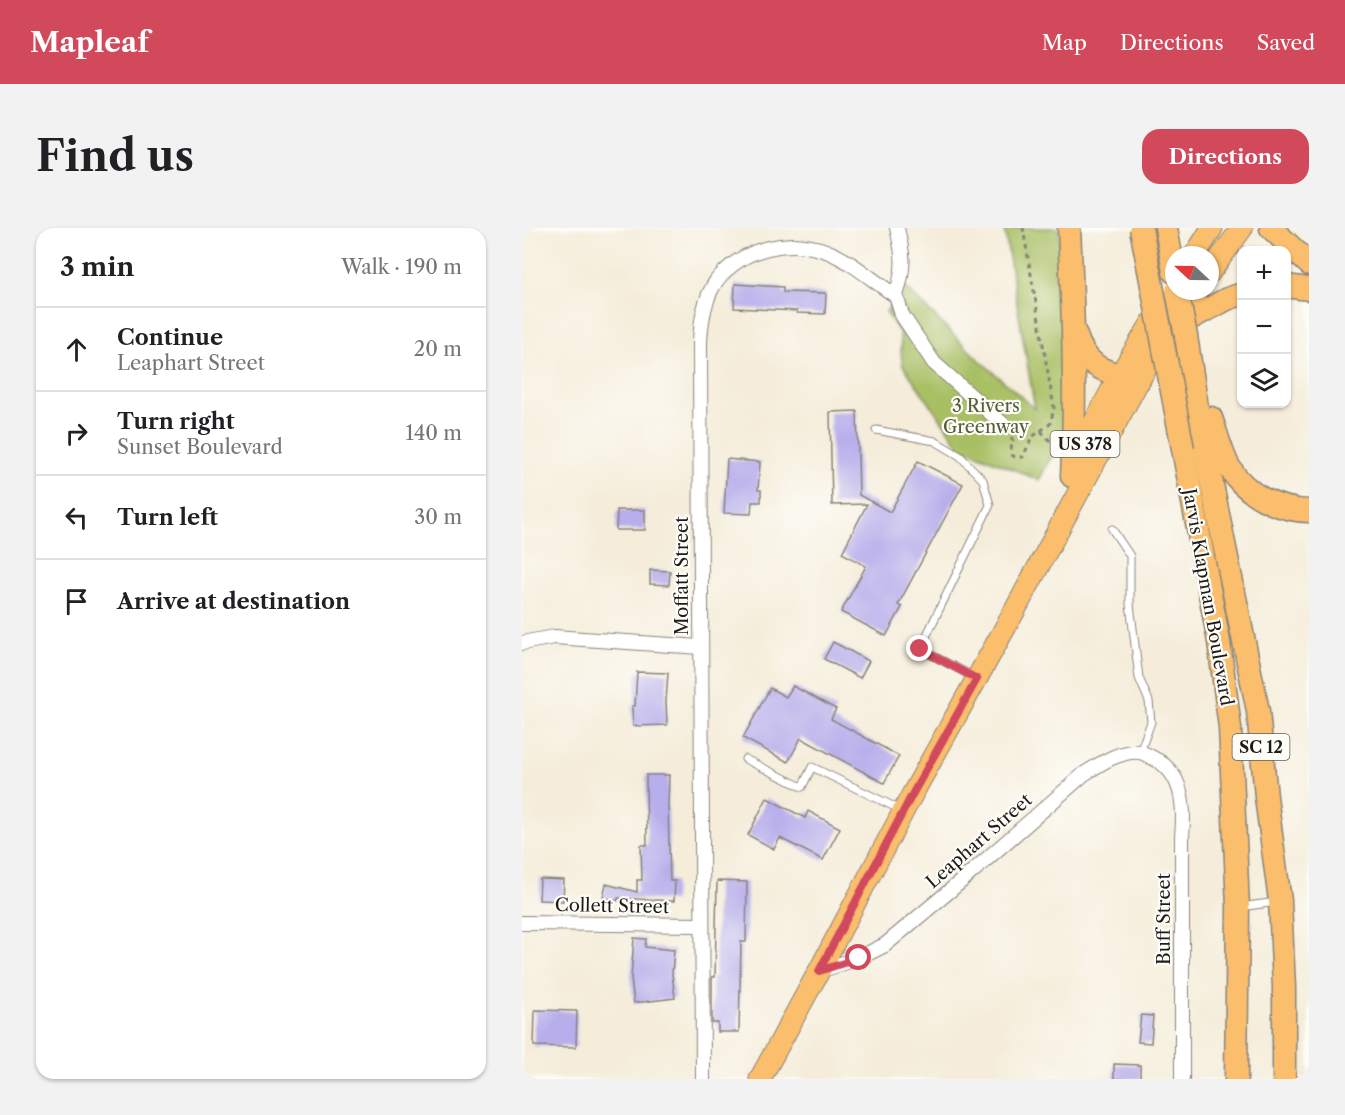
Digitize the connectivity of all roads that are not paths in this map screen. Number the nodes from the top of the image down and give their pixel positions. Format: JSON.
{"nodes":[{"id":1,"x":897,"y":228,"type":"edge"},
{"id":2,"x":1070,"y":228,"type":"edge"},
{"id":3,"x":1142,"y":228,"type":"edge"},
{"id":4,"x":1166,"y":228,"type":"edge"},
{"id":5,"x":1212,"y":228,"type":"edge"},
{"id":6,"x":1242,"y":228,"type":"edge"},
{"id":7,"x":1271,"y":228,"type":"edge"},
{"id":8,"x":1169,"y":246,"type":"edge"},
{"id":9,"x":1201,"y":246,"type":"edge"},
{"id":10,"x":1219,"y":260,"type":"edge"},
{"id":11,"x":1309,"y":264,"type":"edge"},
{"id":12,"x":1291,"y":287,"type":"edge"},
{"id":13,"x":1309,"y":289,"type":"edge"},
{"id":14,"x":896,"y":296,"type":"junction"},
{"id":15,"x":1237,"y":296,"type":"edge"},
{"id":16,"x":1168,"y":300,"type":"edge"},
{"id":17,"x":1178,"y":300,"type":"edge"},
{"id":18,"x":1193,"y":300,"type":"edge"},
{"id":19,"x":1073,"y":326,"type":"junction"},
{"id":20,"x":1179,"y":332,"type":"junction"},
{"id":21,"x":1129,"y":378,"type":"junction"},
{"id":22,"x":1203,"y":414,"type":"junction"},
{"id":23,"x":1004,"y":425,"type":"road end"},
{"id":24,"x":876,"y":430,"type":"dead end"},
{"id":25,"x":1072,"y":476,"type":"junction"},
{"id":26,"x":1309,"y":512,"type":"edge"},
{"id":27,"x":1112,"y":529,"type":"dead end"},
{"id":28,"x":1015,"y":610,"type":"junction"},
{"id":29,"x":522,"y":643,"type":"edge"},
{"id":30,"x":700,"y":647,"type":"junction"},
{"id":31,"x":977,"y":679,"type":"junction"},
{"id":32,"x":1140,"y":752,"type":"junction"},
{"id":33,"x":745,"y":759,"type":"dead end"},
{"id":34,"x":903,"y":811,"type":"junction"},
{"id":35,"x":1280,"y":901,"type":"junction"},
{"id":36,"x":1238,"y":907,"type":"junction"},
{"id":37,"x":522,"y":923,"type":"edge"},
{"id":38,"x":702,"y":925,"type":"junction"},
{"id":39,"x":819,"y":971,"type":"junction"},
{"id":40,"x":759,"y":1077,"type":"edge"},
{"id":41,"x":703,"y":1079,"type":"edge"},
{"id":42,"x":1182,"y":1079,"type":"edge"},
{"id":43,"x":1236,"y":1079,"type":"edge"},
{"id":44,"x":1284,"y":1079,"type":"edge"}],
"edges":[{"from":1,"to":14,"type":"street"},
{"from":2,"to":19,"type":"highway"},
{"from":3,"to":36,"type":"highway","name":"Jarvis Klapman Boulevard","number":"SC 12","bridge":true},
{"from":4,"to":8,"type":"highway"},
{"from":5,"to":9,"type":"main road"},
{"from":6,"to":10,"type":"main road"},
{"from":7,"to":11,"type":"highway"},
{"from":12,"to":13,"type":"highway"},
{"from":14,"to":23,"type":"street"},
{"from":14,"to":30,"type":"street","name":"Moffatt Street"},
{"from":15,"to":20,"type":"highway"},
{"from":16,"to":21,"type":"main road","number":"US 378"},
{"from":17,"to":20,"type":"highway","bridge":true},
{"from":18,"to":20,"type":"main road","number":"US 378"},
{"from":19,"to":21,"type":"highway"},
{"from":19,"to":25,"type":"highway"},
{"from":20,"to":21,"type":"main road","number":"US 378"},
{"from":20,"to":22,"type":"highway"},
{"from":21,"to":25,"type":"main road","number":"US 378"},
{"from":21,"to":28,"type":"main road","number":"US 378"},
{"from":22,"to":26,"type":"highway"},
{"from":22,"to":35,"type":"highway","name":"Jarvis Klapman Boulevard","number":"SC 12"},
{"from":24,"to":31,"type":"lane"},
{"from":25,"to":28,"type":"main road","number":"US 378"},
{"from":27,"to":32,"type":"lane"},
{"from":28,"to":31,"type":"main road","number":"US 378"},
{"from":29,"to":30,"type":"street"},
{"from":30,"to":38,"type":"street","name":"Moffatt Street"},
{"from":31,"to":34,"type":"main road","number":"US 378"},
{"from":32,"to":39,"type":"street","name":"Leaphart Street"},
{"from":32,"to":42,"type":"street","name":"Buff Street"},
{"from":33,"to":34,"type":"lane"},
{"from":34,"to":39,"type":"main road","number":"US 378"},
{"from":35,"to":36,"type":"lane"},
{"from":35,"to":44,"type":"highway","name":"Jarvis Klapman Boulevard","number":"SC 12"},
{"from":36,"to":43,"type":"highway","name":"Jarvis Klapman Boulevard","number":"SC 12"},
{"from":37,"to":38,"type":"street","name":"Collett Street"},
{"from":38,"to":41,"type":"street","name":"Moffatt Street"},
{"from":39,"to":40,"type":"main road","number":"US 378"}]}
